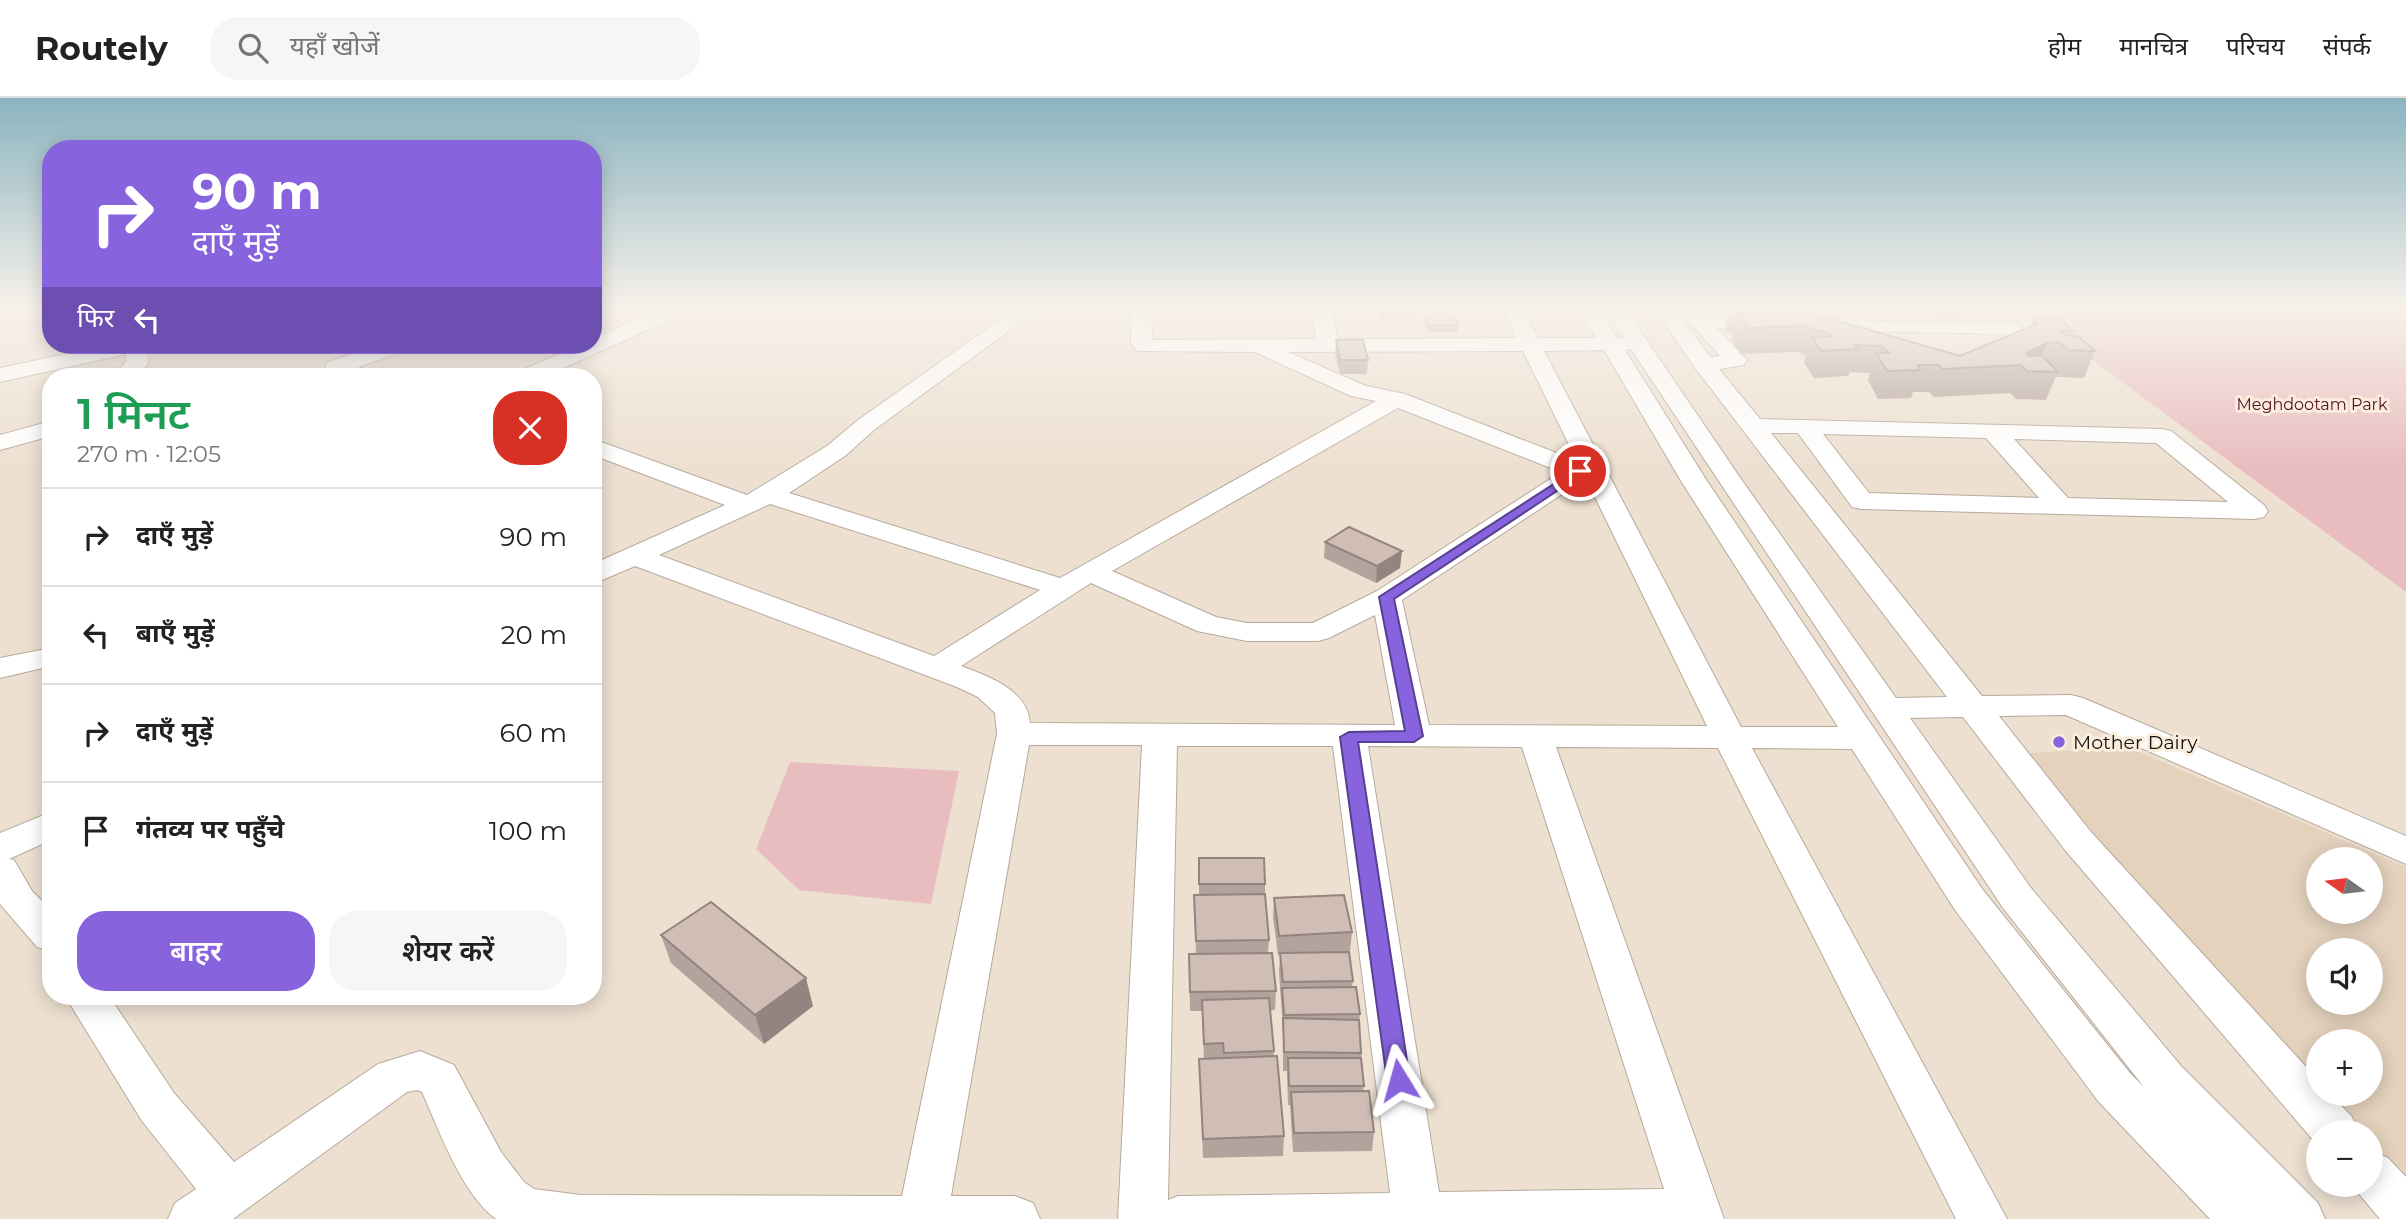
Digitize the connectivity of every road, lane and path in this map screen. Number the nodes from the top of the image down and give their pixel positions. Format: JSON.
{"nodes":[{"id":1,"x":58,"y":362,"type":"edge"},
{"id":2,"x":350,"y":362,"type":"edge"},
{"id":3,"x":954,"y":362,"type":"edge"},
{"id":4,"x":1295,"y":362,"type":"edge"},
{"id":5,"x":1539,"y":362,"type":"edge"},
{"id":6,"x":1634,"y":362,"type":"edge"},
{"id":7,"x":1642,"y":362,"type":"edge"},
{"id":8,"x":1717,"y":362,"type":"edge"},
{"id":9,"x":1974,"y":362,"type":"edge"},
{"id":10,"x":1704,"y":364,"type":"joint"},
{"id":11,"x":1968,"y":365,"type":"edge"},
{"id":12,"x":339,"y":368,"type":"edge"},
{"id":13,"x":0,"y":375,"type":"edge"},
{"id":14,"x":1397,"y":399,"type":"junction"},
{"id":15,"x":1754,"y":426,"type":"junction"},
{"id":16,"x":1804,"y":426,"type":"junction"},
{"id":17,"x":42,"y":431,"type":"edge"},
{"id":18,"x":1993,"y":431,"type":"junction"},
{"id":19,"x":0,"y":443,"type":"edge"},
{"id":20,"x":602,"y":449,"type":"edge"},
{"id":21,"x":1589,"y":474,"type":"junction"},
{"id":22,"x":758,"y":500,"type":"junction"},
{"id":23,"x":2061,"y":506,"type":"junction"},
{"id":24,"x":634,"y":556,"type":"junction"},
{"id":25,"x":602,"y":571,"type":"edge"},
{"id":26,"x":1076,"y":580,"type":"junction"},
{"id":27,"x":1387,"y":597,"type":"junction"},
{"id":28,"x":42,"y":659,"type":"edge"},
{"id":29,"x":0,"y":668,"type":"edge"},
{"id":30,"x":937,"y":668,"type":"junction"},
{"id":31,"x":1886,"y":708,"type":"junction"},
{"id":32,"x":1976,"y":708,"type":"junction"},
{"id":33,"x":1014,"y":734,"type":"junction"},
{"id":34,"x":1160,"y":735,"type":"junction"},
{"id":35,"x":1414,"y":736,"type":"junction"},
{"id":36,"x":1349,"y":737,"type":"junction"},
{"id":37,"x":1729,"y":737,"type":"junction"},
{"id":38,"x":1536,"y":738,"type":"junction"},
{"id":39,"x":1863,"y":738,"type":"junction"},
{"id":40,"x":42,"y":829,"type":"edge"},
{"id":41,"x":0,"y":848,"type":"edge"},
{"id":42,"x":2406,"y":851,"type":"edge"},
{"id":43,"x":6,"y":894,"type":"edge"},
{"id":44,"x":42,"y":928,"type":"edge"},
{"id":45,"x":92,"y":1005,"type":"edge"},
{"id":46,"x":2324,"y":1120,"type":"edge"},
{"id":47,"x":2383,"y":1186,"type":"edge"},
{"id":48,"x":211,"y":1206,"type":"edge"},
{"id":49,"x":2406,"y":1212,"type":"edge"},
{"id":50,"x":1418,"y":1214,"type":"junction"},
{"id":51,"x":1698,"y":1215,"type":"edge"},
{"id":52,"x":582,"y":1219,"type":"edge"},
{"id":53,"x":922,"y":1219,"type":"edge"},
{"id":54,"x":1015,"y":1219,"type":"edge"},
{"id":55,"x":1143,"y":1219,"type":"edge"},
{"id":56,"x":1178,"y":1219,"type":"edge"},
{"id":57,"x":1982,"y":1219,"type":"edge"},
{"id":58,"x":2243,"y":1219,"type":"edge"},
{"id":59,"x":2300,"y":1219,"type":"edge"}],
"edges":[{"from":1,"to":13,"type":"street"},
{"from":2,"to":12,"type":"street"},
{"from":3,"to":22,"type":"street"},
{"from":4,"to":14,"type":"street"},
{"from":5,"to":21,"type":"street"},
{"from":6,"to":39,"type":"street"},
{"from":7,"to":31,"type":"street"},
{"from":8,"to":10,"type":"street"},
{"from":9,"to":11,"type":"street"},
{"from":10,"to":15,"type":"street"},
{"from":14,"to":21,"type":"street"},
{"from":14,"to":26,"type":"street"},
{"from":15,"to":16,"type":"street"},
{"from":15,"to":32,"type":"street"},
{"from":16,"to":18,"type":"street"},
{"from":16,"to":23,"type":"street"},
{"from":17,"to":19,"type":"street"},
{"from":18,"to":23,"type":"street"},
{"from":18,"to":23,"type":"street"},
{"from":20,"to":22,"type":"street"},
{"from":21,"to":27,"type":"street"},
{"from":21,"to":37,"type":"street"},
{"from":22,"to":24,"type":"street"},
{"from":22,"to":26,"type":"street"},
{"from":24,"to":25,"type":"street"},
{"from":24,"to":30,"type":"street"},
{"from":26,"to":27,"type":"street"},
{"from":26,"to":30,"type":"street"},
{"from":27,"to":35,"type":"street"},
{"from":28,"to":29,"type":"street"},
{"from":30,"to":33,"type":"street"},
{"from":31,"to":32,"type":"street"},
{"from":31,"to":59,"type":"street"},
{"from":32,"to":42,"type":"street"},
{"from":32,"to":46,"type":"street"},
{"from":33,"to":34,"type":"street"},
{"from":33,"to":53,"type":"street"},
{"from":34,"to":36,"type":"street"},
{"from":34,"to":55,"type":"street"},
{"from":35,"to":36,"type":"street"},
{"from":35,"to":38,"type":"street"},
{"from":36,"to":50,"type":"street"},
{"from":37,"to":38,"type":"street"},
{"from":37,"to":39,"type":"street"},
{"from":37,"to":57,"type":"street"},
{"from":38,"to":51,"type":"street"},
{"from":39,"to":58,"type":"street"},
{"from":40,"to":41,"type":"street"},
{"from":43,"to":44,"type":"street"},
{"from":45,"to":48,"type":"street"},
{"from":47,"to":49,"type":"street"},
{"from":48,"to":52,"type":"street"},
{"from":50,"to":51,"type":"street"},
{"from":50,"to":56,"type":"street"},
{"from":52,"to":53,"type":"street"},
{"from":53,"to":54,"type":"street"}]}
